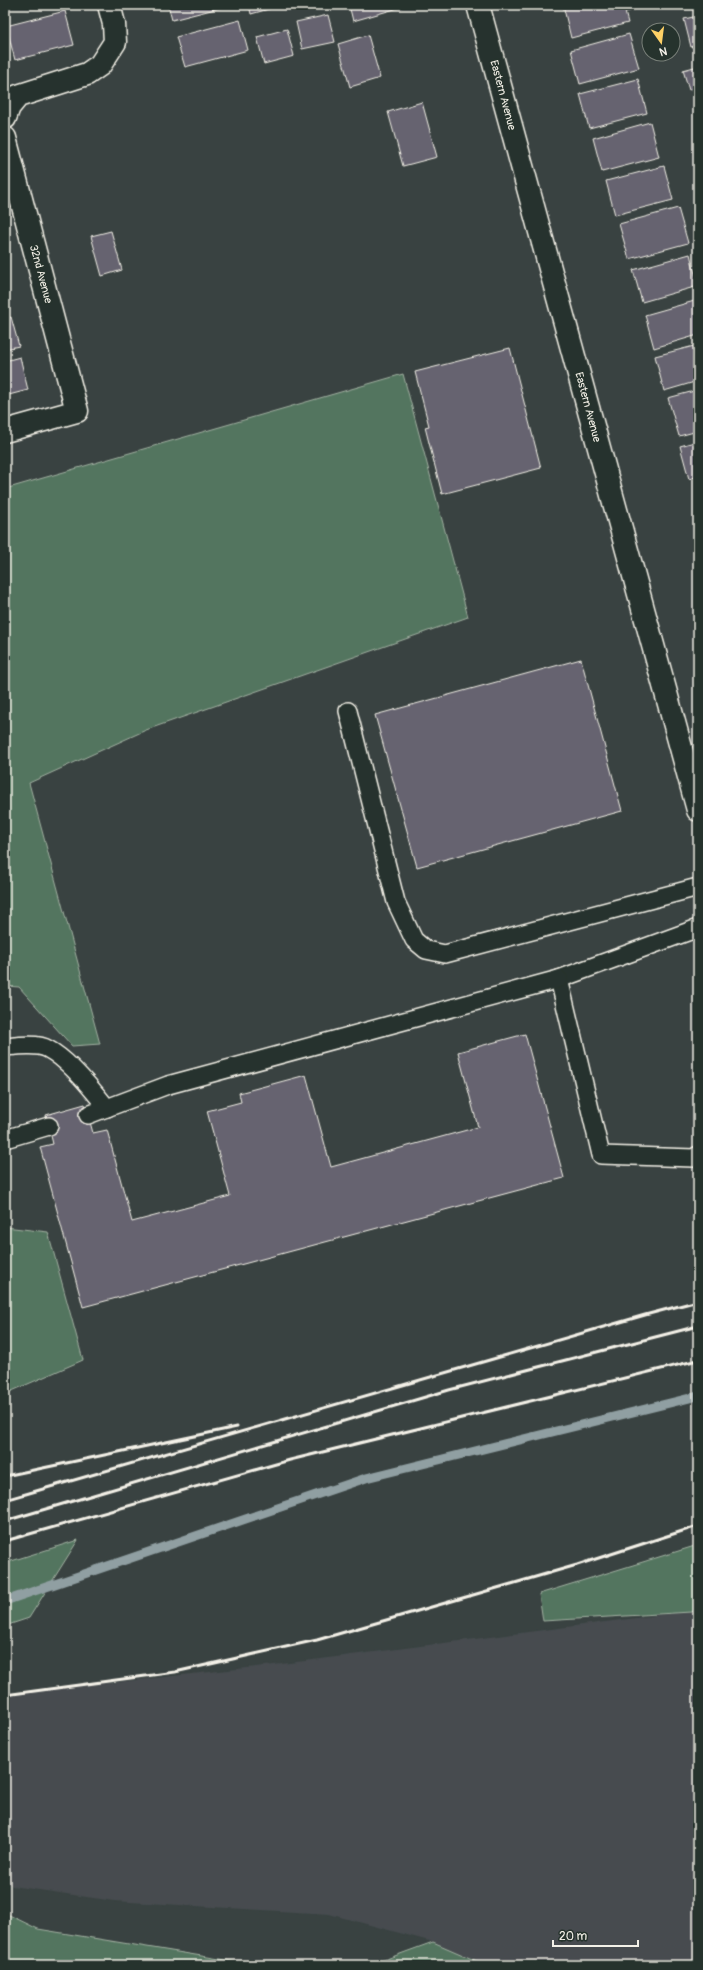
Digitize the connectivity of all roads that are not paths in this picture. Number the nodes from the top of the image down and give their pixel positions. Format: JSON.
{"nodes":[{"id":1,"x":109,"y":5,"type":"edge"},
{"id":2,"x":478,"y":5,"type":"edge"},
{"id":3,"x":5,"y":118,"type":"edge"},
{"id":4,"x":5,"y":138,"type":"edge"},
{"id":5,"x":5,"y":431,"type":"edge"},
{"id":6,"x":348,"y":711,"type":"dead end"},
{"id":7,"x":698,"y":810,"type":"edge"},
{"id":8,"x":698,"y":887,"type":"edge"},
{"id":9,"x":698,"y":928,"type":"edge"},
{"id":10,"x":559,"y":979,"type":"junction"},
{"id":11,"x":5,"y":1047,"type":"edge"},
{"id":12,"x":107,"y":1108,"type":"junction"},
{"id":13,"x":88,"y":1115,"type":"dead end"},
{"id":14,"x":49,"y":1126,"type":"dead end"},
{"id":15,"x":5,"y":1139,"type":"edge"},
{"id":16,"x":698,"y":1155,"type":"edge"}],
"edges":[{"from":1,"to":3,"type":"street"},
{"from":2,"to":7,"type":"street","name":"Eastern Avenue"},
{"from":4,"to":5,"type":"street","name":"32nd Avenue"},
{"from":6,"to":8,"type":"lane"},
{"from":9,"to":10,"type":"lane"},
{"from":10,"to":12,"type":"lane"},
{"from":10,"to":16,"type":"lane"},
{"from":11,"to":12,"type":"lane"},
{"from":12,"to":13,"type":"lane"},
{"from":14,"to":15,"type":"lane"}]}
